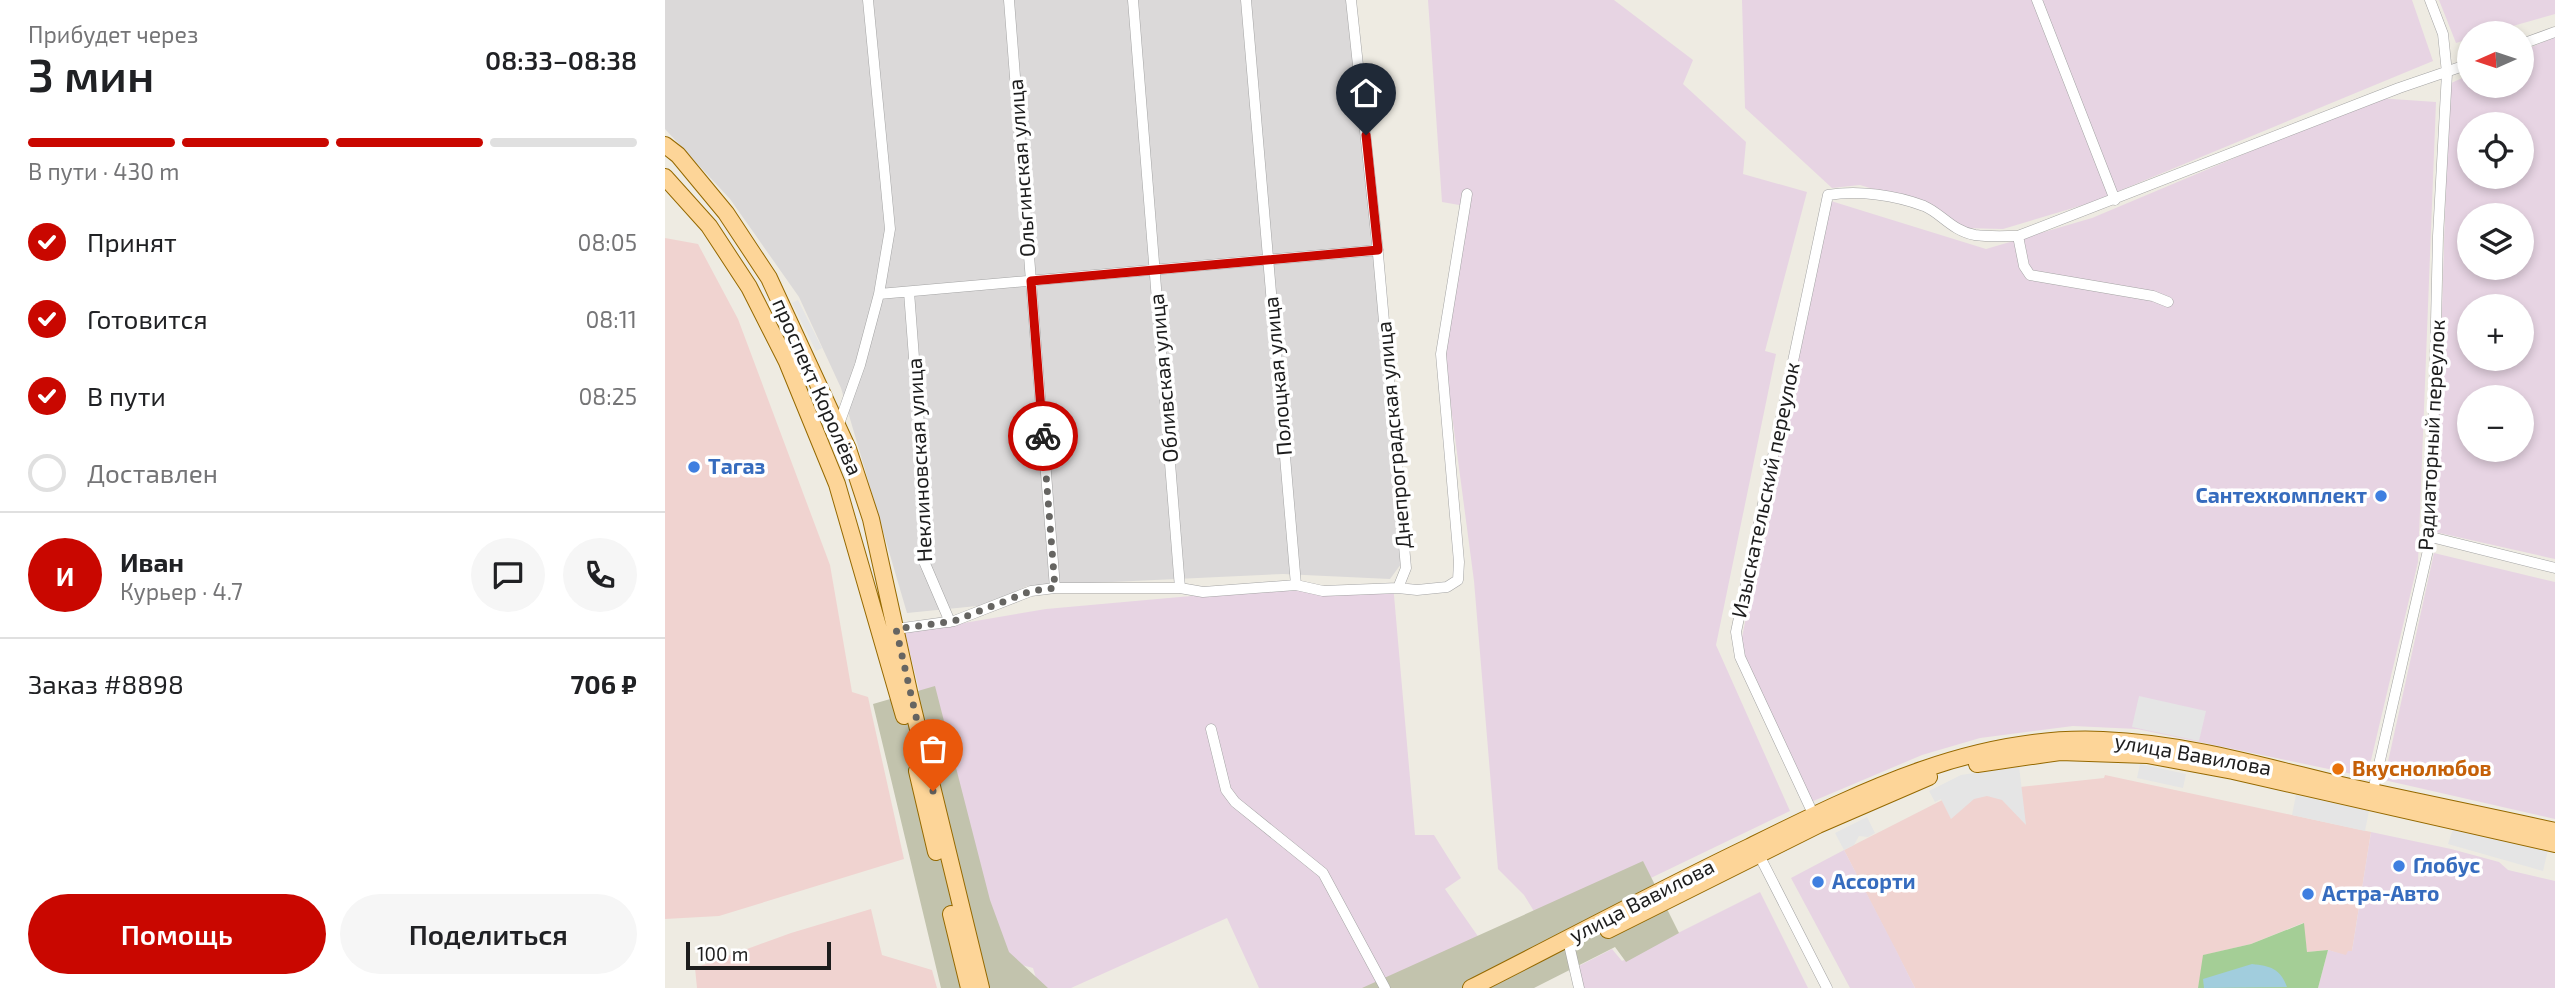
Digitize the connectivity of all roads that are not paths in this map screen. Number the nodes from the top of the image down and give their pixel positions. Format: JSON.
{"nodes":[{"id":1,"x":868,"y":0,"type":"edge"},
{"id":2,"x":1009,"y":0,"type":"edge"},
{"id":3,"x":1133,"y":0,"type":"edge"},
{"id":4,"x":1246,"y":0,"type":"edge"},
{"id":5,"x":1351,"y":0,"type":"edge"},
{"id":6,"x":2037,"y":0,"type":"edge"},
{"id":7,"x":2430,"y":0,"type":"edge"},
{"id":8,"x":2555,"y":32,"type":"edge"},
{"id":9,"x":2534,"y":40,"type":"edge"},
{"id":10,"x":2457,"y":69,"type":"edge"},
{"id":11,"x":2447,"y":73,"type":"junction"},
{"id":12,"x":665,"y":145,"type":"edge"},
{"id":13,"x":665,"y":177,"type":"edge"},
{"id":14,"x":1467,"y":194,"type":"dead end"},
{"id":15,"x":2115,"y":200,"type":"junction"},
{"id":16,"x":2018,"y":236,"type":"junction"},
{"id":17,"x":1378,"y":250,"type":"junction"},
{"id":18,"x":1268,"y":259,"type":"junction"},
{"id":19,"x":1155,"y":270,"type":"junction"},
{"id":20,"x":1031,"y":281,"type":"junction"},
{"id":21,"x":909,"y":292,"type":"junction"},
{"id":22,"x":879,"y":294,"type":"junction"},
{"id":23,"x":2168,"y":302,"type":"dead end"},
{"id":24,"x":839,"y":424,"type":"junction"},
{"id":25,"x":2431,"y":537,"type":"junction"},
{"id":26,"x":2555,"y":568,"type":"edge"},
{"id":27,"x":1296,"y":585,"type":"junction"},
{"id":28,"x":1055,"y":588,"type":"junction"},
{"id":29,"x":1181,"y":588,"type":"junction"},
{"id":30,"x":1398,"y":588,"type":"junction"},
{"id":31,"x":950,"y":622,"type":"junction"},
{"id":32,"x":896,"y":629,"type":"junction"},
{"id":33,"x":1211,"y":729,"type":"dead end"},
{"id":34,"x":2372,"y":798,"type":"junction"},
{"id":35,"x":1816,"y":820,"type":"junction"},
{"id":36,"x":2555,"y":831,"type":"edge"},
{"id":37,"x":2555,"y":844,"type":"edge"},
{"id":38,"x":1759,"y":855,"type":"junction"},
{"id":39,"x":1570,"y":949,"type":"junction"},
{"id":40,"x":969,"y":988,"type":"edge"},
{"id":41,"x":981,"y":988,"type":"edge"},
{"id":42,"x":1385,"y":988,"type":"edge"},
{"id":43,"x":1471,"y":988,"type":"edge"},
{"id":44,"x":1493,"y":988,"type":"edge"},
{"id":45,"x":1579,"y":988,"type":"edge"},
{"id":46,"x":1827,"y":988,"type":"edge"}],
"edges":[{"from":1,"to":22,"type":"street"},
{"from":2,"to":20,"type":"street","name":"Ольгинская улица"},
{"from":3,"to":19,"type":"street","name":"Обливская улица"},
{"from":4,"to":18,"type":"street","name":"Полоцкая улица"},
{"from":5,"to":17,"type":"street","name":"Днепроградская улица"},
{"from":6,"to":15,"type":"street"},
{"from":7,"to":11,"type":"street","name":"Радиаторный переулок"},
{"from":8,"to":9,"type":"street"},
{"from":10,"to":11,"type":"street"},
{"from":11,"to":15,"type":"street"},
{"from":11,"to":25,"type":"street","name":"Радиаторный переулок"},
{"from":12,"to":24,"type":"main road","name":"проспект Королёва"},
{"from":13,"to":40,"type":"main road","name":"проспект Королёва"},
{"from":14,"to":30,"type":"street"},
{"from":15,"to":16,"type":"street"},
{"from":16,"to":23,"type":"street"},
{"from":16,"to":35,"type":"street","name":"Изыскательский переулок"},
{"from":17,"to":18,"type":"street"},
{"from":17,"to":30,"type":"street","name":"Днепроградская улица"},
{"from":18,"to":19,"type":"street"},
{"from":18,"to":27,"type":"street","name":"Полоцкая улица"},
{"from":19,"to":20,"type":"street"},
{"from":19,"to":29,"type":"street","name":"Обливская улица"},
{"from":20,"to":21,"type":"street"},
{"from":20,"to":28,"type":"street","name":"Ольгинская улица"},
{"from":21,"to":22,"type":"street"},
{"from":21,"to":31,"type":"street","name":"Неклиновская улица"},
{"from":22,"to":24,"type":"street"},
{"from":24,"to":32,"type":"main road","name":"проспект Королёва"},
{"from":25,"to":26,"type":"street"},
{"from":25,"to":34,"type":"street","name":"Радиаторный переулок"},
{"from":27,"to":29,"type":"street"},
{"from":27,"to":30,"type":"street"},
{"from":28,"to":29,"type":"street"},
{"from":28,"to":31,"type":"street"},
{"from":31,"to":32,"type":"street"},
{"from":32,"to":41,"type":"main road","name":"проспект Королёва"},
{"from":33,"to":42,"type":"street"},
{"from":34,"to":35,"type":"main road","name":"улица Вавилова"},
{"from":34,"to":36,"type":"main road","name":"улица Вавилова"},
{"from":34,"to":37,"type":"main road","name":"улица Вавилова"},
{"from":35,"to":38,"type":"main road","name":"улица Вавилова"},
{"from":35,"to":43,"type":"main road","name":"улица Вавилова"},
{"from":38,"to":39,"type":"main road","name":"улица Вавилова"},
{"from":38,"to":46,"type":"street"},
{"from":39,"to":44,"type":"main road","name":"улица Вавилова"},
{"from":39,"to":45,"type":"street"}]}
